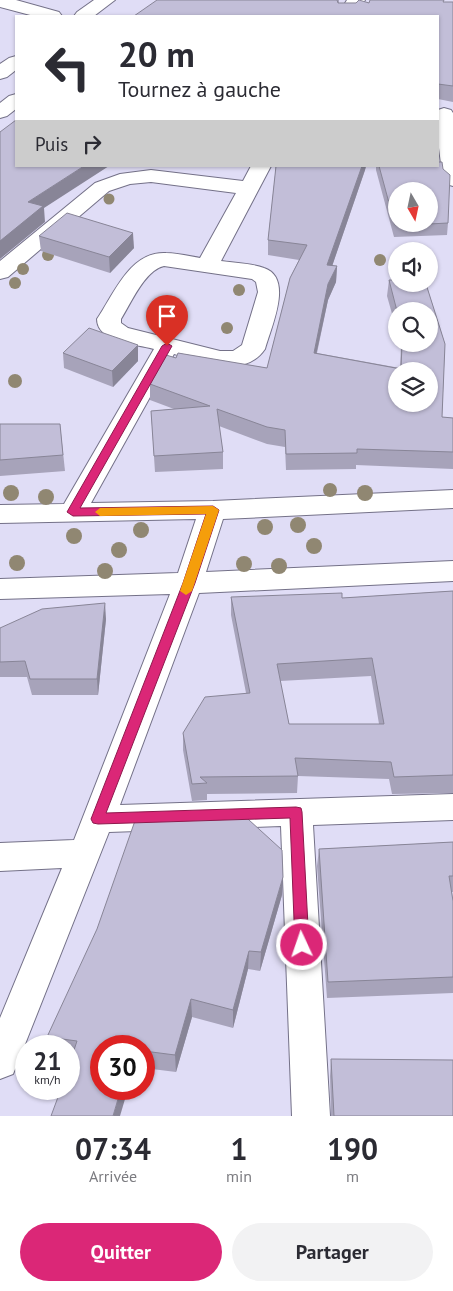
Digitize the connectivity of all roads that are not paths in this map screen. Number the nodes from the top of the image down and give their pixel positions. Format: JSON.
{"nodes":[{"id":1,"x":106,"y":0,"type":"edge"},
{"id":2,"x":356,"y":0,"type":"edge"},
{"id":3,"x":0,"y":1,"type":"edge"},
{"id":4,"x":49,"y":15,"type":"edge"},
{"id":5,"x":84,"y":15,"type":"edge"},
{"id":6,"x":347,"y":15,"type":"edge"},
{"id":7,"x":15,"y":63,"type":"edge"},
{"id":8,"x":0,"y":73,"type":"edge"},
{"id":9,"x":15,"y":101,"type":"edge"},
{"id":10,"x":0,"y":112,"type":"edge"},
{"id":11,"x":445,"y":114,"type":"edge"},
{"id":12,"x":260,"y":167,"type":"edge"},
{"id":13,"x":453,"y":180,"type":"edge"},
{"id":14,"x":249,"y":188,"type":"junction"},
{"id":15,"x":207,"y":266,"type":"junction"},
{"id":16,"x":0,"y":272,"type":"edge"},
{"id":17,"x":167,"y":346,"type":"junction"},
{"id":18,"x":453,"y":499,"type":"edge"},
{"id":19,"x":213,"y":510,"type":"junction"},
{"id":20,"x":73,"y":512,"type":"junction"},
{"id":21,"x":0,"y":514,"type":"edge"},
{"id":22,"x":453,"y":571,"type":"edge"},
{"id":23,"x":189,"y":583,"type":"junction"},
{"id":24,"x":0,"y":589,"type":"edge"},
{"id":25,"x":453,"y":807,"type":"edge"},
{"id":26,"x":296,"y":812,"type":"junction"},
{"id":27,"x":98,"y":819,"type":"junction"},
{"id":28,"x":84,"y":853,"type":"junction"},
{"id":29,"x":0,"y":857,"type":"edge"},
{"id":30,"x":0,"y":1062,"type":"edge"},
{"id":31,"x":310,"y":1116,"type":"edge"}],
"edges":[{"from":1,"to":5,"type":"street"},
{"from":2,"to":6,"type":"street"},
{"from":3,"to":4,"type":"street"},
{"from":7,"to":8,"type":"street"},
{"from":9,"to":10,"type":"street"},
{"from":11,"to":13,"type":"street"},
{"from":12,"to":14,"type":"street"},
{"from":14,"to":15,"type":"street"},
{"from":14,"to":16,"type":"street"},
{"from":15,"to":17,"type":"street"},
{"from":15,"to":17,"type":"street"},
{"from":17,"to":20,"type":"street"},
{"from":18,"to":19,"type":"street"},
{"from":19,"to":20,"type":"street"},
{"from":19,"to":23,"type":"street"},
{"from":20,"to":21,"type":"street"},
{"from":22,"to":23,"type":"street"},
{"from":23,"to":24,"type":"street"},
{"from":23,"to":27,"type":"street"},
{"from":25,"to":26,"type":"street"},
{"from":26,"to":27,"type":"street"},
{"from":26,"to":31,"type":"street"},
{"from":27,"to":28,"type":"street"},
{"from":28,"to":29,"type":"street"},
{"from":28,"to":30,"type":"street"}]}
